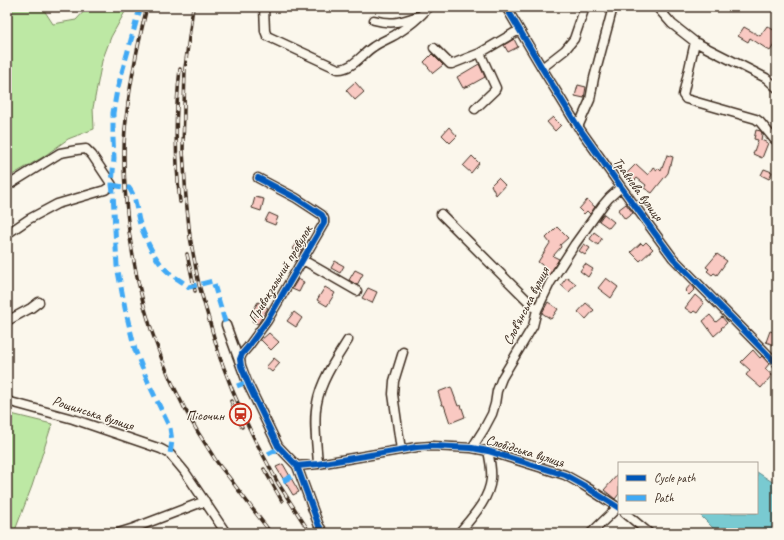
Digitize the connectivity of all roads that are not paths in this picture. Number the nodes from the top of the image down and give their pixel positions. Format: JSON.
{"nodes":[{"id":1,"x":264,"y":7,"type":"edge"},
{"id":2,"x":506,"y":7,"type":"edge"},
{"id":3,"x":584,"y":7,"type":"edge"},
{"id":4,"x":613,"y":7,"type":"edge"},
{"id":5,"x":657,"y":7,"type":"edge"},
{"id":6,"x":666,"y":7,"type":"edge"},
{"id":7,"x":426,"y":10,"type":"edge"},
{"id":8,"x":666,"y":17,"type":"junction"},
{"id":9,"x":374,"y":20,"type":"dead end"},
{"id":10,"x":519,"y":30,"type":"junction"},
{"id":11,"x":695,"y":42,"type":"junction"},
{"id":12,"x":434,"y":48,"type":"dead end"},
{"id":13,"x":480,"y":53,"type":"junction"},
{"id":14,"x":542,"y":68,"type":"junction"},
{"id":15,"x":777,"y":88,"type":"edge"},
{"id":16,"x":475,"y":109,"type":"dead end"},
{"id":17,"x":578,"y":126,"type":"junction"},
{"id":18,"x":777,"y":140,"type":"edge"},
{"id":19,"x":258,"y":178,"type":"dead end"},
{"id":20,"x":7,"y":186,"type":"edge"},
{"id":21,"x":621,"y":187,"type":"junction"},
{"id":22,"x":441,"y":214,"type":"dead end"},
{"id":23,"x":7,"y":234,"type":"edge"},
{"id":24,"x":303,"y":260,"type":"junction"},
{"id":25,"x":357,"y":291,"type":"dead end"},
{"id":26,"x":39,"y":302,"type":"dead end"},
{"id":27,"x":537,"y":310,"type":"junction"},
{"id":28,"x":7,"y":321,"type":"edge"},
{"id":29,"x":226,"y":325,"type":"dead end"},
{"id":30,"x":348,"y":340,"type":"dead end"},
{"id":31,"x":403,"y":352,"type":"dead end"},
{"id":32,"x":777,"y":364,"type":"edge"},
{"id":33,"x":241,"y":366,"type":"junction"},
{"id":34,"x":7,"y":401,"type":"edge"},
{"id":35,"x":472,"y":448,"type":"junction"},
{"id":36,"x":401,"y":450,"type":"junction"},
{"id":37,"x":488,"y":451,"type":"junction"},
{"id":38,"x":318,"y":464,"type":"junction"},
{"id":39,"x":297,"y":466,"type":"junction"},
{"id":40,"x":205,"y":501,"type":"junction"},
{"id":41,"x":618,"y":508,"type":"edge"},
{"id":42,"x":626,"y":514,"type":"edge"},
{"id":43,"x":118,"y":533,"type":"edge"},
{"id":44,"x":226,"y":533,"type":"edge"},
{"id":45,"x":324,"y":533,"type":"edge"},
{"id":46,"x":459,"y":533,"type":"edge"},
{"id":47,"x":591,"y":533,"type":"edge"},
{"id":48,"x":649,"y":533,"type":"edge"}],
"edges":[{"from":1,"to":7,"type":"street"},
{"from":2,"to":10,"type":"street","name":"Травнева вулиця"},
{"from":3,"to":14,"type":"street"},
{"from":4,"to":17,"type":"street"},
{"from":5,"to":8,"type":"street"},
{"from":6,"to":8,"type":"street"},
{"from":7,"to":9,"type":"street"},
{"from":8,"to":11,"type":"street"},
{"from":10,"to":13,"type":"street"},
{"from":10,"to":14,"type":"street","name":"Травнева вулиця"},
{"from":11,"to":15,"type":"street"},
{"from":11,"to":18,"type":"street"},
{"from":12,"to":13,"type":"street"},
{"from":13,"to":16,"type":"street"},
{"from":14,"to":17,"type":"street","name":"Травнева вулиця"},
{"from":17,"to":21,"type":"street","name":"Травнева вулиця"},
{"from":19,"to":24,"type":"street","name":"Привокзальний провулок"},
{"from":20,"to":23,"type":"street"},
{"from":21,"to":27,"type":"street","name":"Слов’янська вулиця"},
{"from":21,"to":32,"type":"street","name":"Травнева вулиця"},
{"from":22,"to":27,"type":"street"},
{"from":24,"to":25,"type":"street","name":"Привокзальний провулок"},
{"from":24,"to":33,"type":"street","name":"Привокзальний провулок"},
{"from":26,"to":28,"type":"street"},
{"from":27,"to":35,"type":"street","name":"Слов’янська вулиця"},
{"from":29,"to":33,"type":"street"},
{"from":30,"to":38,"type":"street"},
{"from":31,"to":36,"type":"street"},
{"from":33,"to":39,"type":"street"},
{"from":34,"to":40,"type":"street","name":"Рощинська вулиця"},
{"from":35,"to":36,"type":"street","name":"Слобідська вулиця"},
{"from":35,"to":37,"type":"street","name":"Слобідська вулиця"},
{"from":36,"to":38,"type":"street","name":"Слобідська вулиця"},
{"from":37,"to":41,"type":"street","name":"Слобідська вулиця"},
{"from":37,"to":46,"type":"street"},
{"from":38,"to":39,"type":"street","name":"Слобідська вулиця"},
{"from":39,"to":45,"type":"street"},
{"from":40,"to":43,"type":"street"},
{"from":40,"to":44,"type":"street"},
{"from":41,"to":47,"type":"street"},
{"from":42,"to":48,"type":"street"}]}
